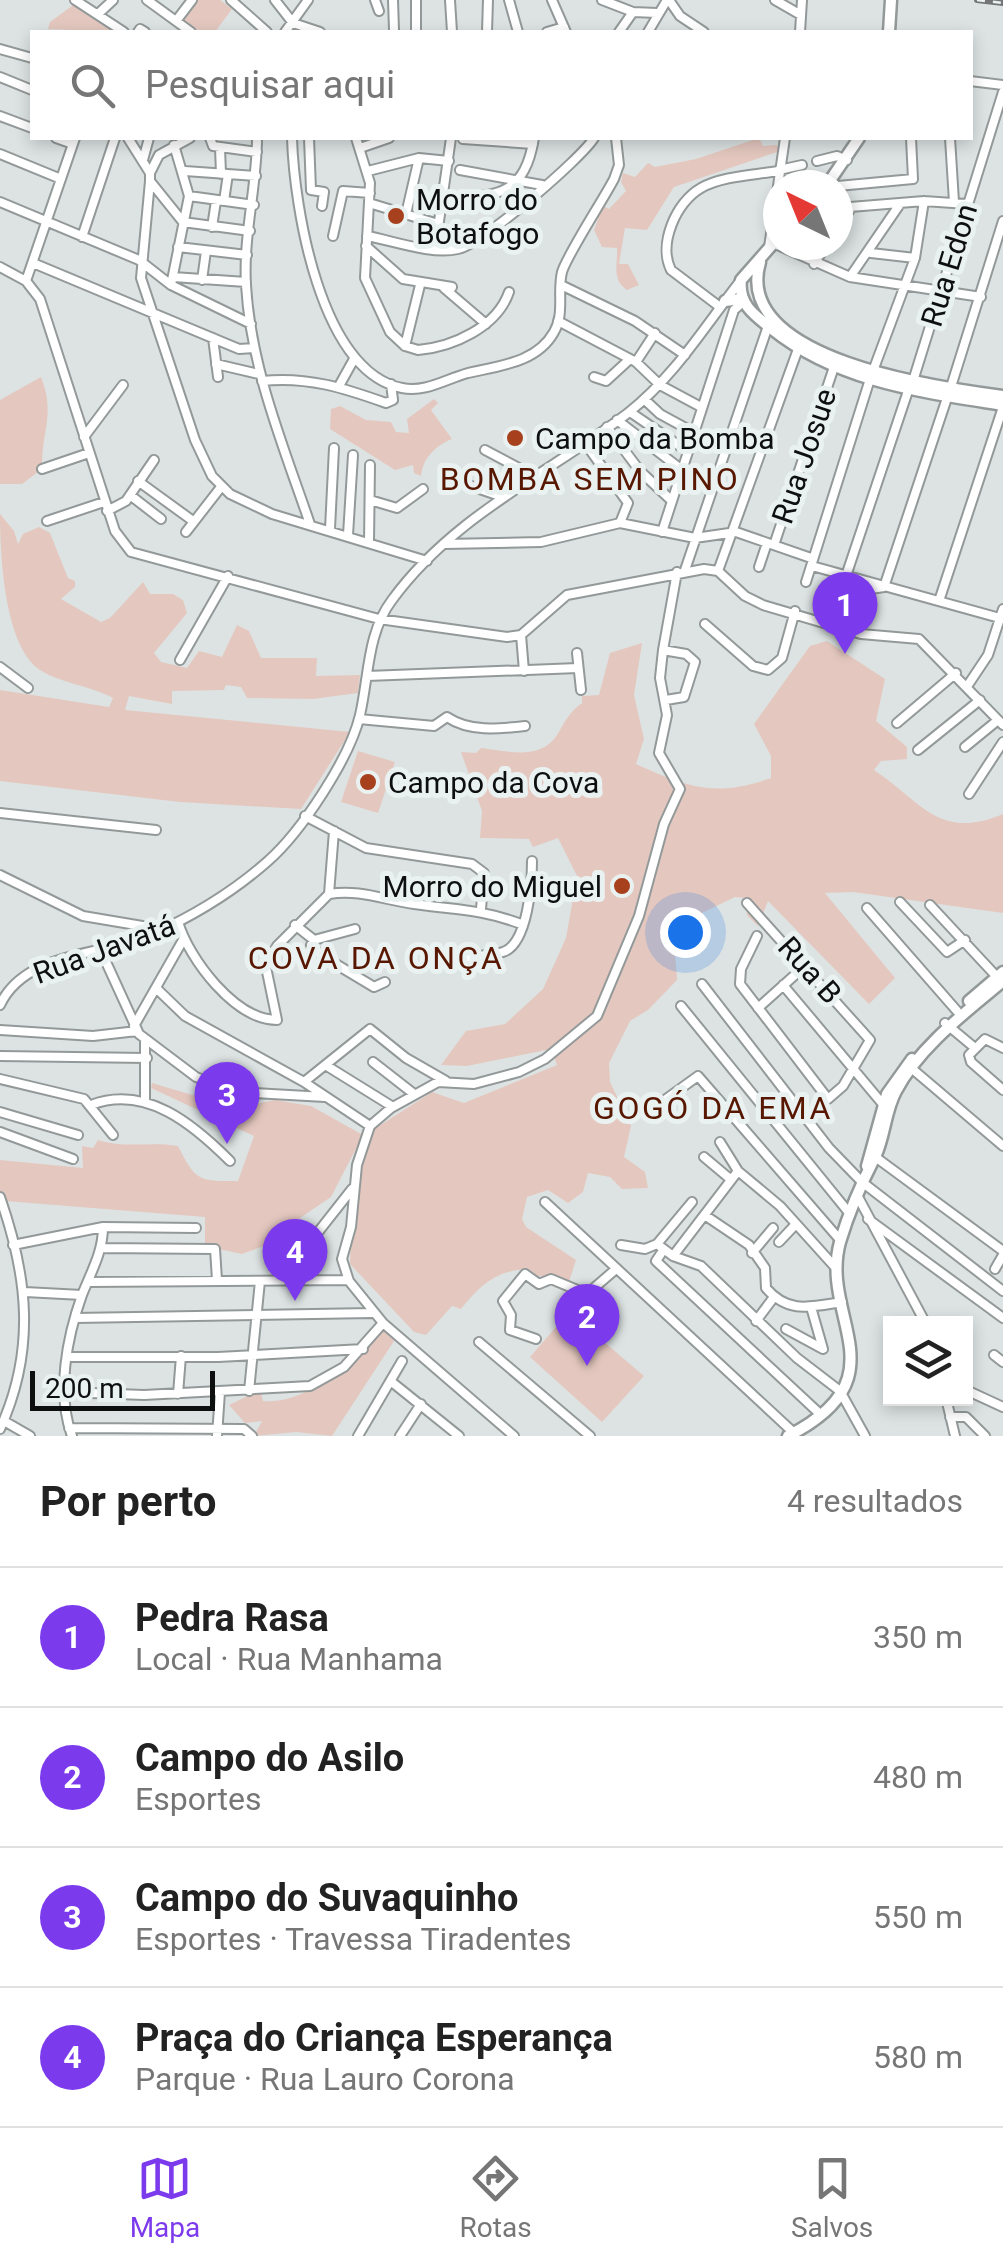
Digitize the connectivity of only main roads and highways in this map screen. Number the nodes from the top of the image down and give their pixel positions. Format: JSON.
{"nodes":[{"id":1,"x":889,"y":0,"type":"edge"},
{"id":2,"x":888,"y":30,"type":"edge"},
{"id":3,"x":858,"y":140,"type":"edge"},
{"id":4,"x":841,"y":170,"type":"edge"},
{"id":5,"x":763,"y":255,"type":"edge"},
{"id":6,"x":764,"y":260,"type":"edge"},
{"id":7,"x":756,"y":279,"type":"junction"},
{"id":8,"x":741,"y":280,"type":"junction"},
{"id":9,"x":742,"y":301,"type":"junction"},
{"id":10,"x":722,"y":304,"type":"road end"},
{"id":11,"x":765,"y":319,"type":"junction"},
{"id":12,"x":872,"y":374,"type":"junction"},
{"id":13,"x":948,"y":394,"type":"junction"},
{"id":14,"x":1003,"y":396,"type":"edge"},
{"id":15,"x":1003,"y":406,"type":"edge"},
{"id":16,"x":1001,"y":977,"type":"edge"},
{"id":17,"x":948,"y":1025,"type":"junction"},
{"id":18,"x":791,"y":1435,"type":"edge"}],
"edges":[{"from":1,"to":2,"type":"main road"},
{"from":3,"to":4,"type":"main road"},
{"from":5,"to":8,"type":"main road"},
{"from":6,"to":7,"type":"main road"},
{"from":7,"to":8,"type":"main road"},
{"from":7,"to":11,"type":"main road"},
{"from":8,"to":9,"type":"main road"},
{"from":9,"to":10,"type":"main road"},
{"from":9,"to":11,"type":"main road"},
{"from":11,"to":12,"type":"main road"},
{"from":11,"to":12,"type":"main road"},
{"from":12,"to":13,"type":"main road"},
{"from":13,"to":14,"type":"main road"},
{"from":13,"to":15,"type":"main road"},
{"from":16,"to":17,"type":"main road"},
{"from":16,"to":17,"type":"main road"},
{"from":17,"to":18,"type":"main road"}]}
